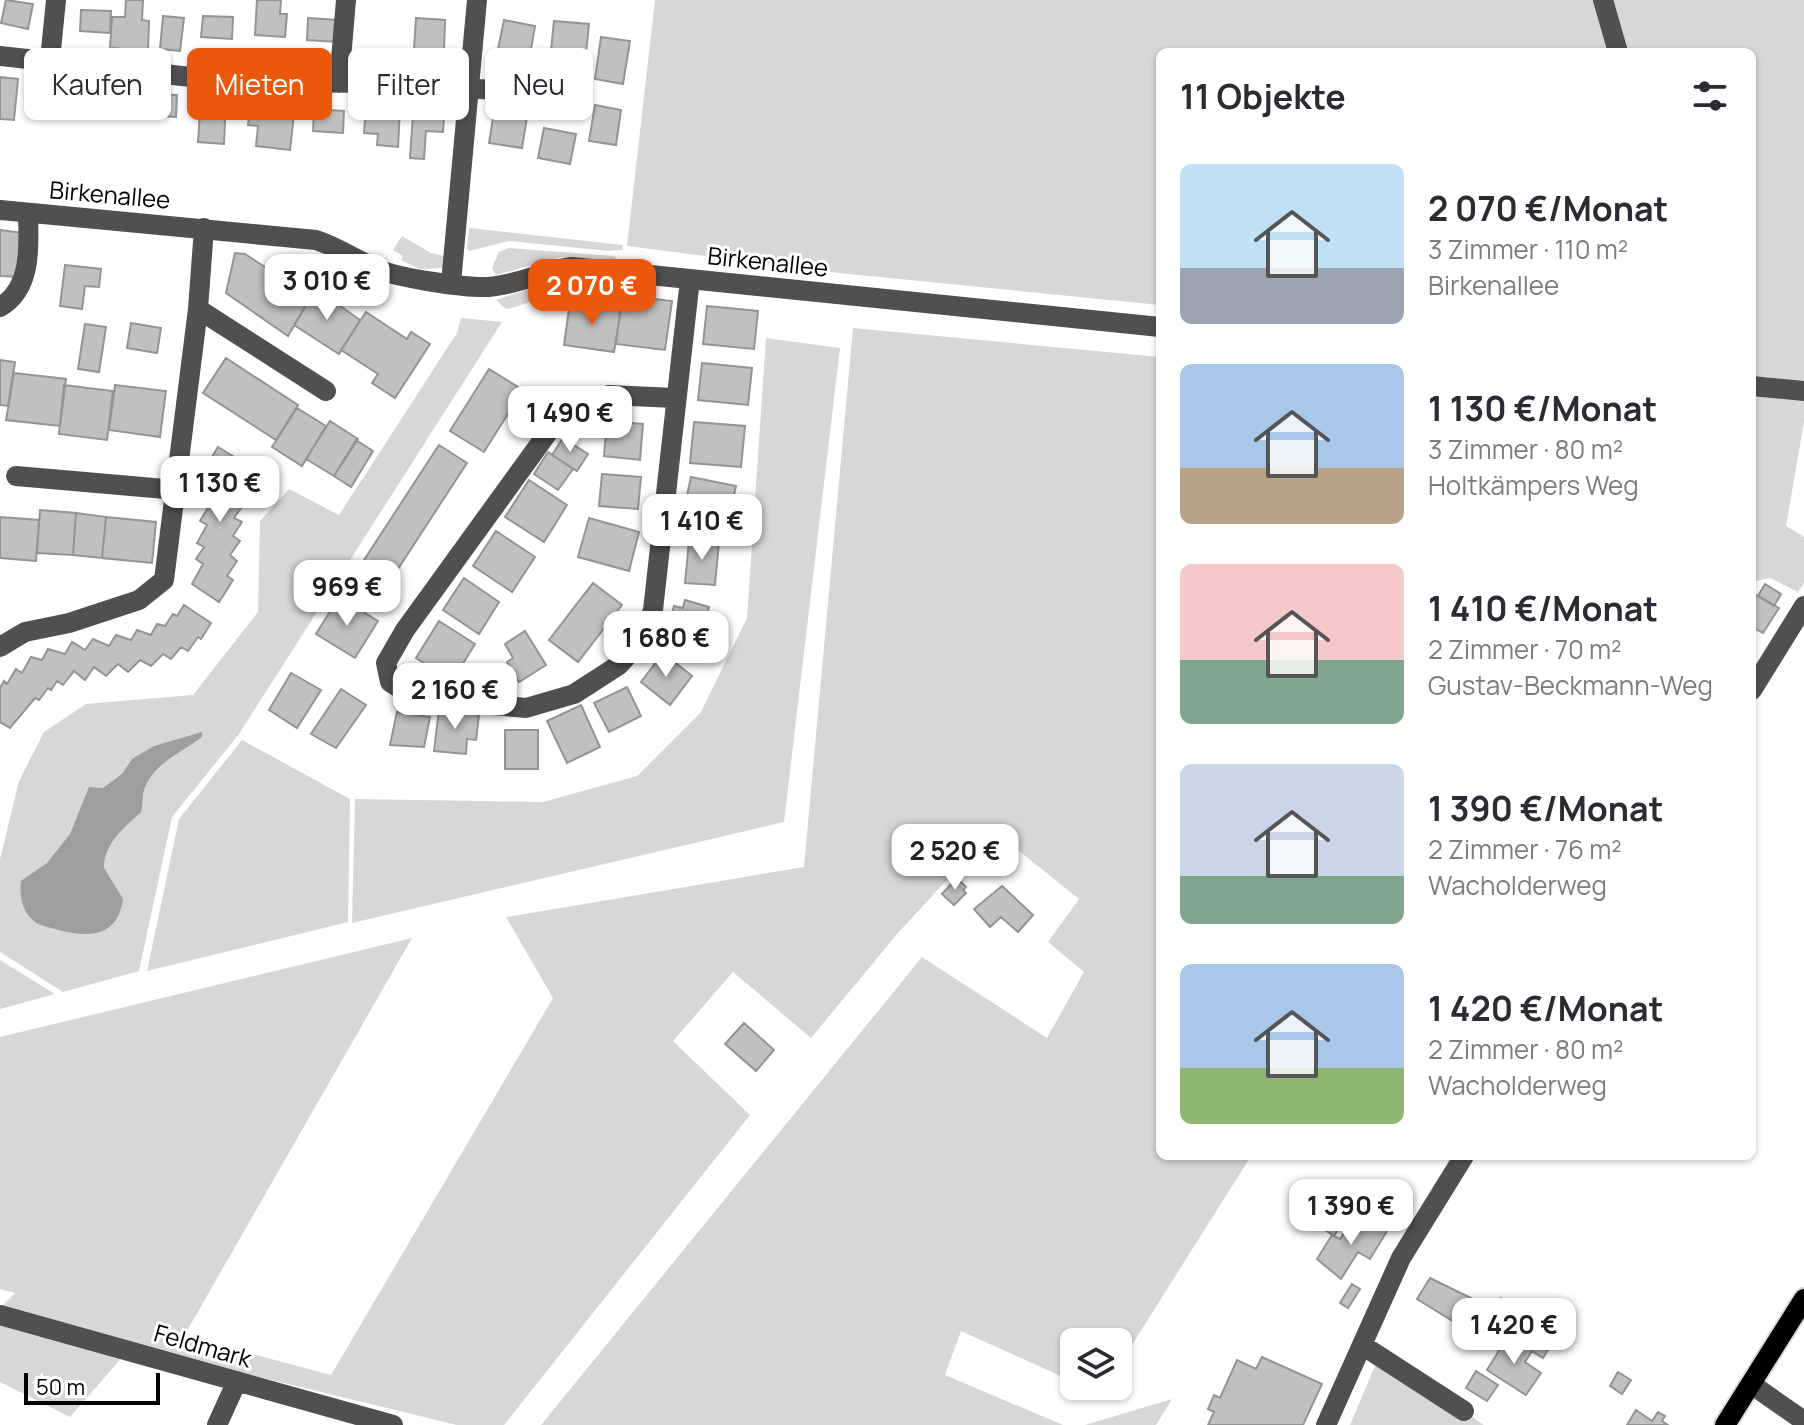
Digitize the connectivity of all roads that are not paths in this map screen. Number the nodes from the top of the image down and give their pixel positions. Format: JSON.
{"nodes":[{"id":1,"x":56,"y":0,"type":"edge"},
{"id":2,"x":346,"y":0,"type":"edge"},
{"id":3,"x":477,"y":0,"type":"edge"},
{"id":4,"x":1603,"y":0,"type":"edge"},
{"id":5,"x":51,"y":48,"type":"edge"},
{"id":6,"x":1617,"y":48,"type":"edge"},
{"id":7,"x":0,"y":56,"type":"edge"},
{"id":8,"x":24,"y":58,"type":"edge"},
{"id":9,"x":171,"y":75,"type":"edge"},
{"id":10,"x":469,"y":79,"type":"edge"},
{"id":11,"x":339,"y":83,"type":"junction"},
{"id":12,"x":348,"y":83,"type":"edge"},
{"id":13,"x":465,"y":120,"type":"edge"},
{"id":14,"x":0,"y":210,"type":"edge"},
{"id":15,"x":28,"y":214,"type":"junction"},
{"id":16,"x":204,"y":228,"type":"junction"},
{"id":17,"x":690,"y":279,"type":"junction"},
{"id":18,"x":451,"y":283,"type":"junction"},
{"id":19,"x":0,"y":307,"type":"edge"},
{"id":20,"x":198,"y":309,"type":"junction"},
{"id":21,"x":1156,"y":327,"type":"edge"},
{"id":22,"x":1756,"y":386,"type":"edge"},
{"id":23,"x":326,"y":391,"type":"dead end"},
{"id":24,"x":1804,"y":391,"type":"edge"},
{"id":25,"x":675,"y":398,"type":"junction"},
{"id":26,"x":16,"y":476,"type":"dead end"},
{"id":27,"x":177,"y":490,"type":"junction"},
{"id":28,"x":1804,"y":606,"type":"edge"},
{"id":29,"x":0,"y":647,"type":"edge"},
{"id":30,"x":1756,"y":684,"type":"edge"},
{"id":31,"x":1462,"y":1160,"type":"edge"},
{"id":32,"x":1804,"y":1299,"type":"edge"},
{"id":33,"x":0,"y":1315,"type":"edge"},
{"id":34,"x":1362,"y":1345,"type":"junction"},
{"id":35,"x":237,"y":1381,"type":"junction"},
{"id":36,"x":1751,"y":1384,"type":"junction"},
{"id":37,"x":1464,"y":1411,"type":"dead end"},
{"id":38,"x":1804,"y":1421,"type":"edge"},
{"id":39,"x":217,"y":1425,"type":"edge"},
{"id":40,"x":393,"y":1425,"type":"edge"},
{"id":41,"x":1326,"y":1425,"type":"edge"},
{"id":42,"x":1725,"y":1425,"type":"edge"}],
"edges":[{"from":1,"to":5,"type":"street"},
{"from":2,"to":11,"type":"street"},
{"from":3,"to":10,"type":"street"},
{"from":4,"to":6,"type":"street"},
{"from":7,"to":8,"type":"street"},
{"from":9,"to":11,"type":"street"},
{"from":11,"to":12,"type":"street"},
{"from":13,"to":18,"type":"street"},
{"from":14,"to":15,"type":"street","name":"Birkenallee"},
{"from":15,"to":16,"type":"street","name":"Birkenallee"},
{"from":15,"to":19,"type":"street"},
{"from":16,"to":18,"type":"street","name":"Birkenallee"},
{"from":16,"to":20,"type":"street"},
{"from":17,"to":18,"type":"street","name":"Birkenallee"},
{"from":17,"to":21,"type":"street","name":"Birkenallee"},
{"from":17,"to":25,"type":"street"},
{"from":20,"to":23,"type":"street"},
{"from":20,"to":27,"type":"street"},
{"from":22,"to":24,"type":"street"},
{"from":25,"to":25,"type":"street"},
{"from":26,"to":27,"type":"street"},
{"from":27,"to":29,"type":"street"},
{"from":28,"to":30,"type":"street"},
{"from":31,"to":34,"type":"street"},
{"from":32,"to":36,"type":"main road"},
{"from":33,"to":35,"type":"street","name":"Feldmark"},
{"from":34,"to":37,"type":"street"},
{"from":34,"to":41,"type":"street"},
{"from":35,"to":39,"type":"street"},
{"from":35,"to":40,"type":"street","name":"Feldmark"},
{"from":36,"to":38,"type":"street"},
{"from":36,"to":42,"type":"main road"}]}
